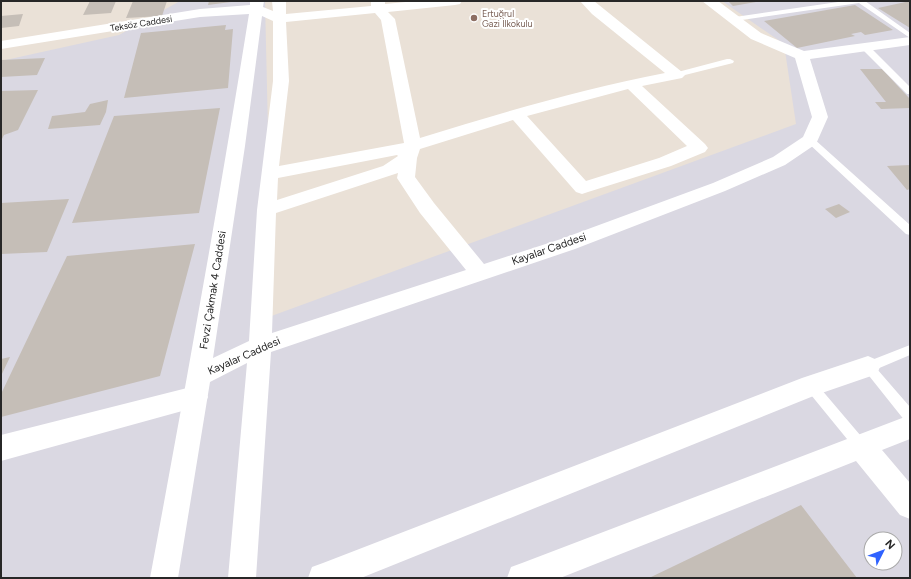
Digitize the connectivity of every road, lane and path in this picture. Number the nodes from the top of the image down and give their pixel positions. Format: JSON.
{"nodes":[{"id":1,"x":455,"y":1,"type":"edge"},
{"id":2,"x":587,"y":1,"type":"edge"},
{"id":3,"x":709,"y":1,"type":"edge"},
{"id":4,"x":860,"y":1,"type":"edge"},
{"id":5,"x":257,"y":5,"type":"edge"},
{"id":6,"x":378,"y":5,"type":"edge"},
{"id":7,"x":279,"y":10,"type":"edge"},
{"id":8,"x":736,"y":19,"type":"junction"},
{"id":9,"x":910,"y":36,"type":"edge"},
{"id":10,"x":910,"y":41,"type":"edge"},
{"id":11,"x":1,"y":45,"type":"edge"},
{"id":12,"x":865,"y":46,"type":"junction"},
{"id":13,"x":802,"y":56,"type":"junction"},
{"id":14,"x":730,"y":61,"type":"dead end"},
{"id":15,"x":677,"y":75,"type":"junction"},
{"id":16,"x":631,"y":84,"type":"junction"},
{"id":17,"x":910,"y":92,"type":"edge"},
{"id":18,"x":516,"y":114,"type":"junction"},
{"id":19,"x":810,"y":140,"type":"junction"},
{"id":20,"x":407,"y":151,"type":"junction"},
{"id":21,"x":269,"y":174,"type":"junction"},
{"id":22,"x":266,"y":210,"type":"junction"},
{"id":23,"x":910,"y":231,"type":"edge"},
{"id":24,"x":480,"y":273,"type":"junction"},
{"id":25,"x":260,"y":346,"type":"junction"},
{"id":26,"x":910,"y":350,"type":"edge"},
{"id":27,"x":868,"y":367,"type":"junction"},
{"id":28,"x":811,"y":386,"type":"junction"},
{"id":29,"x":197,"y":387,"type":"junction"},
{"id":30,"x":910,"y":418,"type":"edge"},
{"id":31,"x":910,"y":427,"type":"edge"},
{"id":32,"x":861,"y":446,"type":"junction"},
{"id":33,"x":1,"y":448,"type":"edge"},
{"id":34,"x":910,"y":505,"type":"edge"},
{"id":35,"x":330,"y":577,"type":"edge"},
{"id":36,"x":164,"y":578,"type":"edge"},
{"id":37,"x":242,"y":578,"type":"edge"},
{"id":38,"x":522,"y":578,"type":"edge"}],
"edges":[{"from":1,"to":6,"type":"street"},
{"from":2,"to":15,"type":"street"},
{"from":3,"to":8,"type":"street"},
{"from":4,"to":8,"type":"lane"},
{"from":4,"to":9,"type":"lane"},
{"from":5,"to":7,"type":"street"},
{"from":5,"to":11,"type":"street","name":"Teksöz Caddesi"},
{"from":5,"to":29,"type":"street","name":"Fevzi Çakmak 4 Caddesi"},
{"from":6,"to":7,"type":"street"},
{"from":6,"to":20,"type":"street"},
{"from":7,"to":21,"type":"street"},
{"from":8,"to":13,"type":"street"},
{"from":10,"to":12,"type":"street"},
{"from":12,"to":13,"type":"street"},
{"from":12,"to":17,"type":"lane"},
{"from":13,"to":19,"type":"street"},
{"from":14,"to":15,"type":"lane"},
{"from":15,"to":16,"type":"street"},
{"from":16,"to":18,"type":"street"},
{"from":16,"to":18,"type":"street"},
{"from":18,"to":20,"type":"street"},
{"from":19,"to":23,"type":"lane"},
{"from":19,"to":24,"type":"street","name":"Kayalar Caddesi"},
{"from":20,"to":21,"type":"street"},
{"from":20,"to":22,"type":"street"},
{"from":20,"to":24,"type":"street"},
{"from":21,"to":22,"type":"street"},
{"from":22,"to":25,"type":"street"},
{"from":24,"to":25,"type":"street","name":"Kayalar Caddesi"},
{"from":25,"to":29,"type":"street","name":"Kayalar Caddesi"},
{"from":25,"to":37,"type":"street"},
{"from":26,"to":27,"type":"lane"},
{"from":27,"to":28,"type":"street"},
{"from":27,"to":30,"type":"lane"},
{"from":28,"to":32,"type":"lane"},
{"from":28,"to":35,"type":"street"},
{"from":29,"to":33,"type":"street","name":"Kayalar Caddesi"},
{"from":29,"to":36,"type":"street","name":"Fevzi Çakmak 4 Caddesi"},
{"from":31,"to":32,"type":"street"},
{"from":32,"to":34,"type":"street"},
{"from":32,"to":38,"type":"street"}]}
